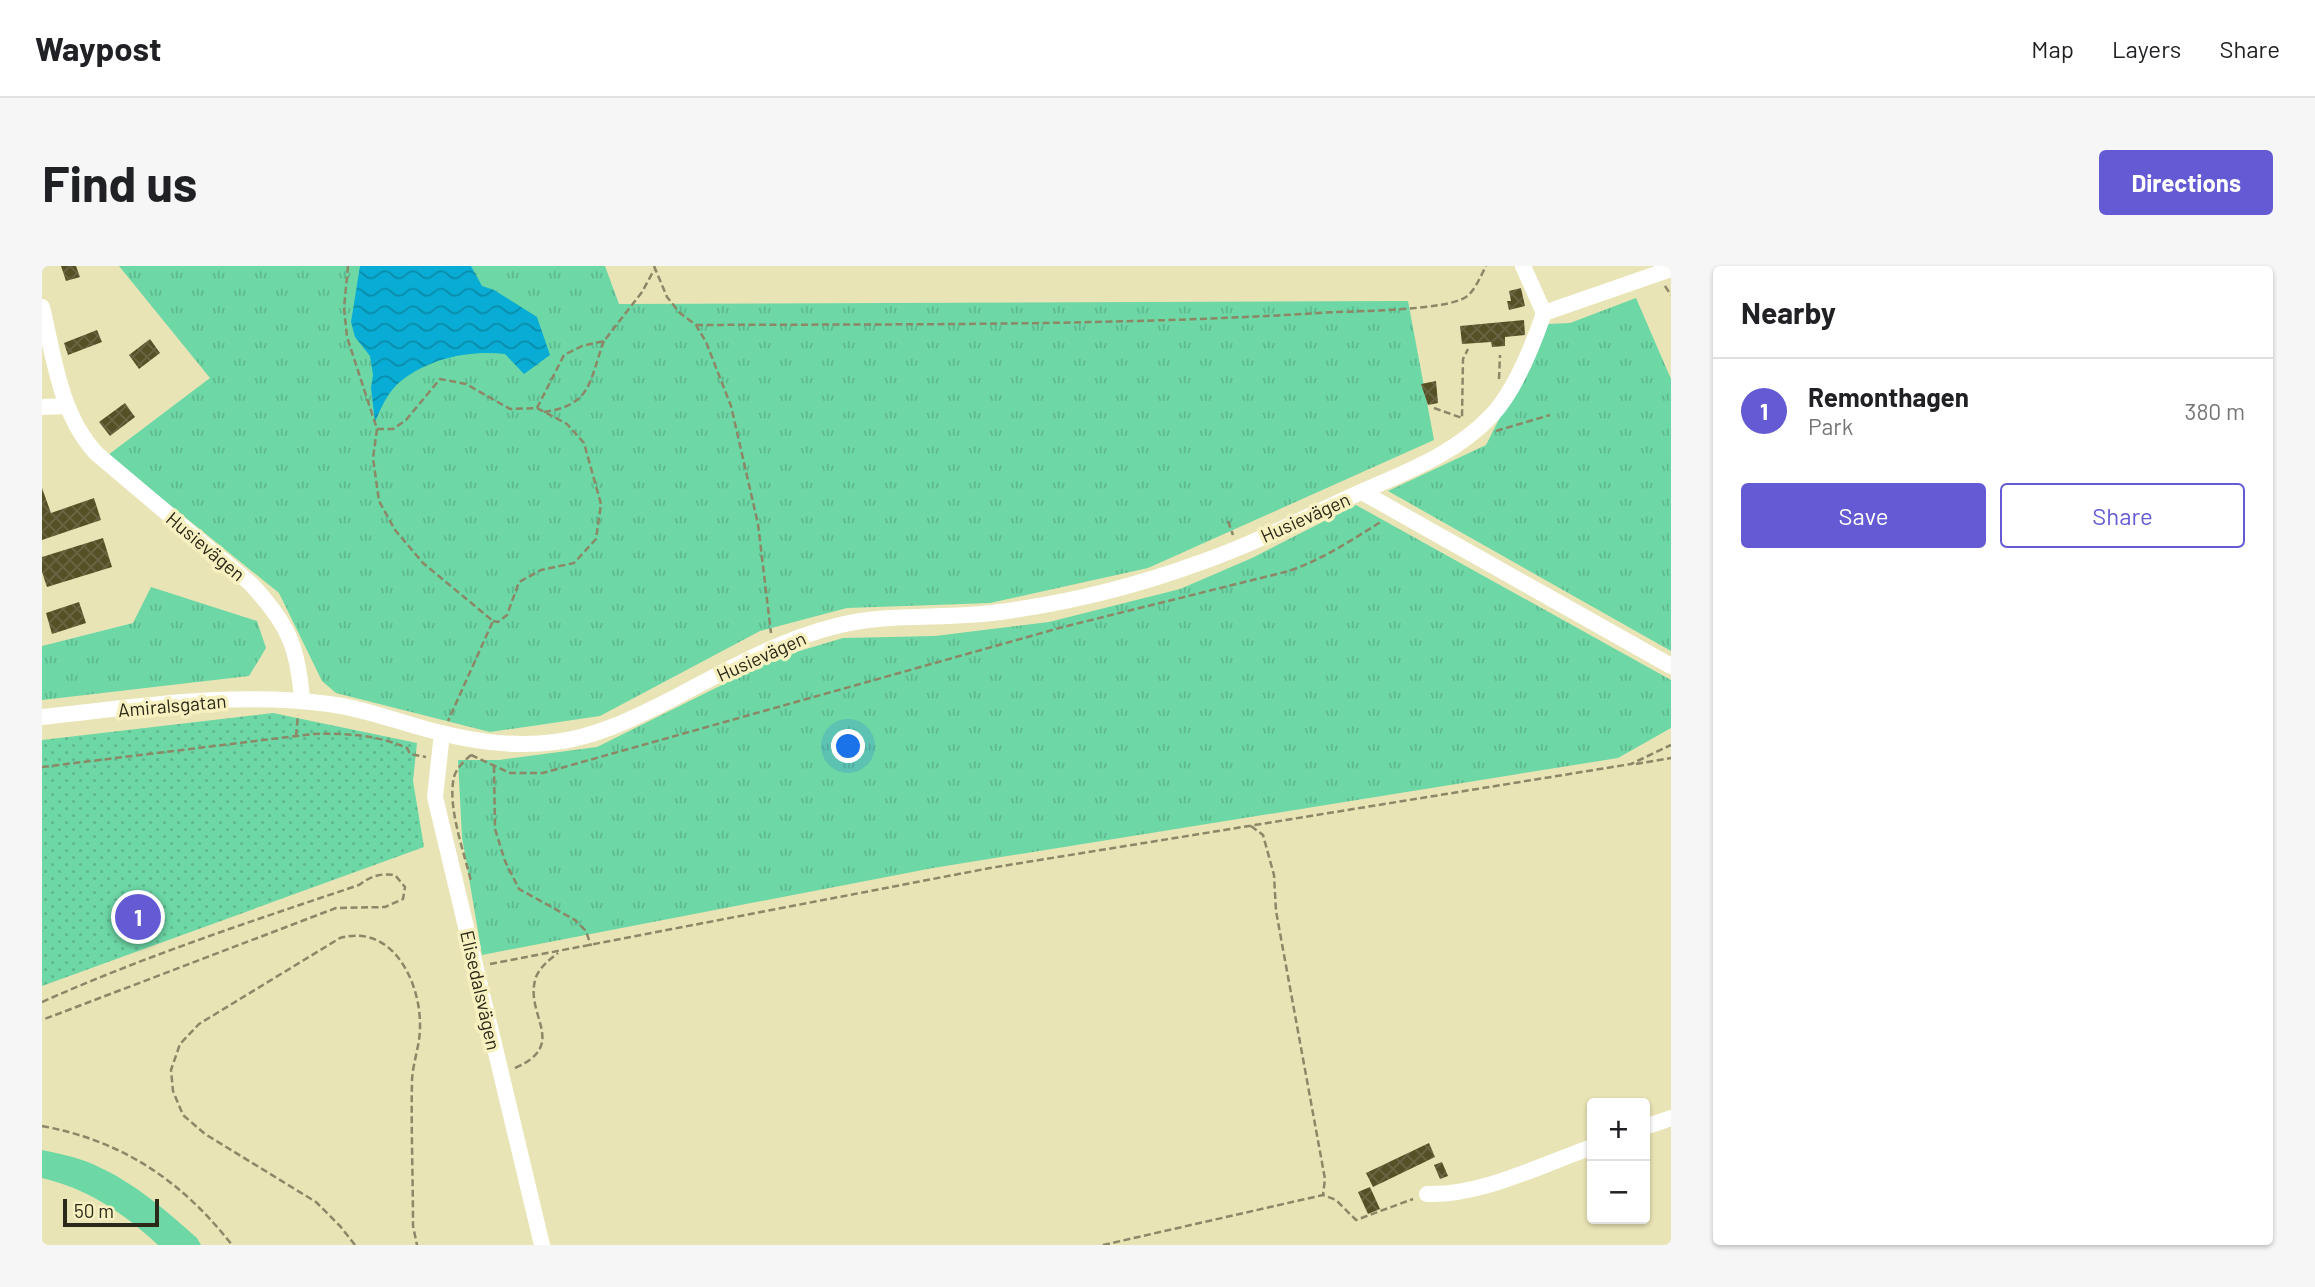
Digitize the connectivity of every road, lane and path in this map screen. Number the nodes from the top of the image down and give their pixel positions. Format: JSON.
{"nodes":[{"id":1,"x":348,"y":266,"type":"edge"},
{"id":2,"x":1486,"y":266,"type":"edge"},
{"id":3,"x":1523,"y":266,"type":"edge"},
{"id":4,"x":654,"y":268,"type":"edge"},
{"id":5,"x":1671,"y":269,"type":"edge"},
{"id":6,"x":42,"y":307,"type":"edge"},
{"id":7,"x":1544,"y":313,"type":"junction"},
{"id":8,"x":696,"y":325,"type":"junction"},
{"id":9,"x":604,"y":341,"type":"junction"},
{"id":10,"x":1468,"y":349,"type":"dead end"},
{"id":11,"x":67,"y":406,"type":"junction"},
{"id":12,"x":42,"y":407,"type":"edge"},
{"id":13,"x":537,"y":408,"type":"junction"},
{"id":14,"x":1434,"y":408,"type":"dead end"},
{"id":15,"x":544,"y":412,"type":"junction"},
{"id":16,"x":1550,"y":415,"type":"dead end"},
{"id":17,"x":377,"y":429,"type":"junction"},
{"id":18,"x":1475,"y":432,"type":"junction"},
{"id":19,"x":1362,"y":492,"type":"junction"},
{"id":20,"x":1395,"y":510,"type":"junction"},
{"id":21,"x":493,"y":621,"type":"junction"},
{"id":22,"x":775,"y":646,"type":"junction"},
{"id":23,"x":1671,"y":666,"type":"edge"},
{"id":24,"x":302,"y":700,"type":"junction"},
{"id":25,"x":42,"y":717,"type":"edge"},
{"id":26,"x":442,"y":733,"type":"junction"},
{"id":27,"x":296,"y":736,"type":"junction"},
{"id":28,"x":1671,"y":745,"type":"edge"},
{"id":29,"x":471,"y":755,"type":"dead end"},
{"id":30,"x":1671,"y":758,"type":"edge"},
{"id":31,"x":439,"y":759,"type":"junction"},
{"id":32,"x":1631,"y":765,"type":"junction"},
{"id":33,"x":494,"y":766,"type":"junction"},
{"id":34,"x":42,"y":767,"type":"edge"},
{"id":35,"x":1251,"y":826,"type":"junction"},
{"id":36,"x":473,"y":888,"type":"dead end"},
{"id":37,"x":591,"y":946,"type":"junction"},
{"id":38,"x":558,"y":953,"type":"junction"},
{"id":39,"x":490,"y":964,"type":"dead end"},
{"id":40,"x":42,"y":1002,"type":"edge"},
{"id":41,"x":42,"y":1020,"type":"edge"},
{"id":42,"x":512,"y":1057,"type":"dead end"},
{"id":43,"x":1671,"y":1118,"type":"edge"},
{"id":44,"x":1650,"y":1125,"type":"edge"},
{"id":45,"x":42,"y":1126,"type":"edge"},
{"id":46,"x":1587,"y":1149,"type":"edge"},
{"id":47,"x":1427,"y":1194,"type":"joint"},
{"id":48,"x":1324,"y":1195,"type":"junction"},
{"id":49,"x":232,"y":1245,"type":"edge"},
{"id":50,"x":355,"y":1245,"type":"edge"},
{"id":51,"x":417,"y":1245,"type":"edge"},
{"id":52,"x":542,"y":1245,"type":"edge"},
{"id":53,"x":1103,"y":1245,"type":"edge"}],
"edges":[{"from":1,"to":17,"type":"path"},
{"from":2,"to":8,"type":"path"},
{"from":3,"to":7,"type":"street"},
{"from":4,"to":8,"type":"path"},
{"from":4,"to":9,"type":"path"},
{"from":5,"to":7,"type":"street"},
{"from":6,"to":11,"type":"street","name":"Husievägen"},
{"from":7,"to":18,"type":"street","name":"Husievägen"},
{"from":8,"to":22,"type":"path"},
{"from":9,"to":13,"type":"path"},
{"from":9,"to":15,"type":"path"},
{"from":10,"to":14,"type":"path"},
{"from":11,"to":12,"type":"street"},
{"from":11,"to":24,"type":"street","name":"Husievägen"},
{"from":13,"to":15,"type":"path"},
{"from":13,"to":17,"type":"path"},
{"from":15,"to":21,"type":"path"},
{"from":16,"to":18,"type":"path"},
{"from":17,"to":21,"type":"path"},
{"from":18,"to":19,"type":"street","name":"Husievägen"},
{"from":19,"to":20,"type":"street"},
{"from":19,"to":22,"type":"street","name":"Husievägen"},
{"from":20,"to":23,"type":"street"},
{"from":20,"to":33,"type":"path"},
{"from":21,"to":26,"type":"path"},
{"from":22,"to":26,"type":"street","name":"Husievägen"},
{"from":24,"to":25,"type":"street","name":"Amiralsgatan"},
{"from":24,"to":26,"type":"street","name":"Husievägen"},
{"from":24,"to":27,"type":"path"},
{"from":26,"to":31,"type":"street","name":"Elisedalsvägen"},
{"from":27,"to":31,"type":"path"},
{"from":27,"to":34,"type":"path"},
{"from":28,"to":32,"type":"path"},
{"from":29,"to":33,"type":"path"},
{"from":30,"to":32,"type":"path"},
{"from":31,"to":36,"type":"path"},
{"from":31,"to":52,"type":"street","name":"Elisedalsvägen"},
{"from":32,"to":35,"type":"path"},
{"from":33,"to":37,"type":"path"},
{"from":35,"to":37,"type":"path"},
{"from":35,"to":48,"type":"path"},
{"from":37,"to":38,"type":"path"},
{"from":38,"to":39,"type":"path"},
{"from":38,"to":42,"type":"path"},
{"from":40,"to":41,"type":"path"},
{"from":43,"to":44,"type":"street"},
{"from":45,"to":49,"type":"path"},
{"from":46,"to":47,"type":"street"},
{"from":47,"to":48,"type":"path"},
{"from":48,"to":53,"type":"path"},
{"from":50,"to":51,"type":"path"}]}
